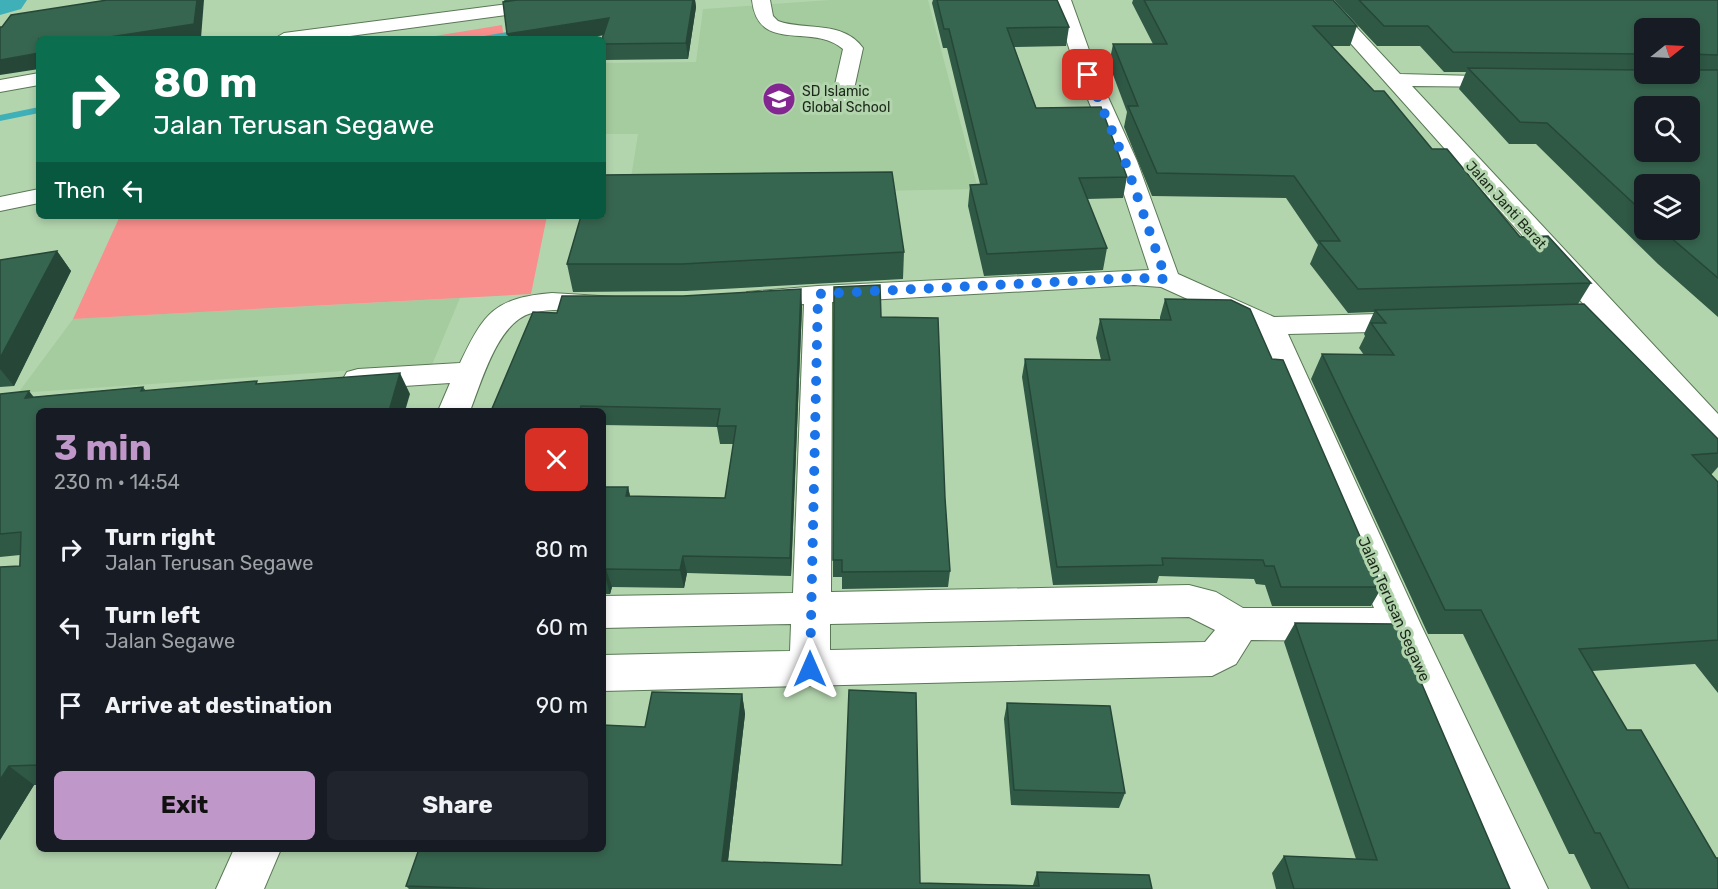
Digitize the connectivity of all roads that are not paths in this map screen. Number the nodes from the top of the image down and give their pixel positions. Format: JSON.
{"nodes":[{"id":1,"x":580,"y":0,"type":"edge"},
{"id":2,"x":761,"y":0,"type":"edge"},
{"id":3,"x":1062,"y":0,"type":"edge"},
{"id":4,"x":1321,"y":0,"type":"edge"},
{"id":5,"x":307,"y":36,"type":"edge"},
{"id":6,"x":36,"y":80,"type":"edge"},
{"id":7,"x":1392,"y":80,"type":"junction"},
{"id":8,"x":1532,"y":81,"type":"edge"},
{"id":9,"x":0,"y":86,"type":"edge"},
{"id":10,"x":843,"y":98,"type":"dead end"},
{"id":11,"x":36,"y":197,"type":"edge"},
{"id":12,"x":0,"y":204,"type":"edge"},
{"id":13,"x":1166,"y":279,"type":"junction"},
{"id":14,"x":818,"y":294,"type":"junction"},
{"id":15,"x":730,"y":300,"type":"edge"},
{"id":16,"x":633,"y":303,"type":"edge"},
{"id":17,"x":1608,"y":316,"type":"junction"},
{"id":18,"x":1522,"y":319,"type":"edge"},
{"id":19,"x":1438,"y":321,"type":"edge"},
{"id":20,"x":1270,"y":326,"type":"junction"},
{"id":21,"x":471,"y":372,"type":"junction"},
{"id":22,"x":329,"y":380,"type":"edge"},
{"id":23,"x":455,"y":408,"type":"edge"},
{"id":24,"x":1718,"y":435,"type":"edge"},
{"id":25,"x":811,"y":610,"type":"junction"},
{"id":26,"x":606,"y":612,"type":"edge"},
{"id":27,"x":1238,"y":624,"type":"junction"},
{"id":28,"x":1401,"y":625,"type":"junction"},
{"id":29,"x":810,"y":669,"type":"junction"},
{"id":30,"x":606,"y":673,"type":"edge"},
{"id":31,"x":257,"y":852,"type":"edge"},
{"id":32,"x":240,"y":889,"type":"edge"},
{"id":33,"x":1524,"y":889,"type":"edge"}],
"edges":[{"from":1,"to":5,"type":"street"},
{"from":2,"to":10,"type":"street"},
{"from":3,"to":13,"type":"street"},
{"from":4,"to":7,"type":"street","name":"Jalan Janti Barat"},
{"from":6,"to":9,"type":"street"},
{"from":7,"to":8,"type":"street"},
{"from":7,"to":17,"type":"street","name":"Jalan Janti Barat"},
{"from":11,"to":12,"type":"street"},
{"from":13,"to":14,"type":"street"},
{"from":13,"to":20,"type":"street"},
{"from":14,"to":15,"type":"street"},
{"from":14,"to":25,"type":"street"},
{"from":16,"to":21,"type":"street"},
{"from":17,"to":18,"type":"street"},
{"from":17,"to":24,"type":"street","name":"Jalan Janti Barat"},
{"from":19,"to":20,"type":"street"},
{"from":20,"to":28,"type":"street","name":"Jalan Terusan Segawe"},
{"from":21,"to":22,"type":"street"},
{"from":21,"to":23,"type":"street"},
{"from":25,"to":26,"type":"street"},
{"from":25,"to":27,"type":"street"},
{"from":25,"to":29,"type":"street"},
{"from":27,"to":28,"type":"street"},
{"from":27,"to":29,"type":"street"},
{"from":28,"to":33,"type":"street","name":"Jalan Terusan Segawe"},
{"from":29,"to":30,"type":"street"},
{"from":31,"to":32,"type":"street"}]}
